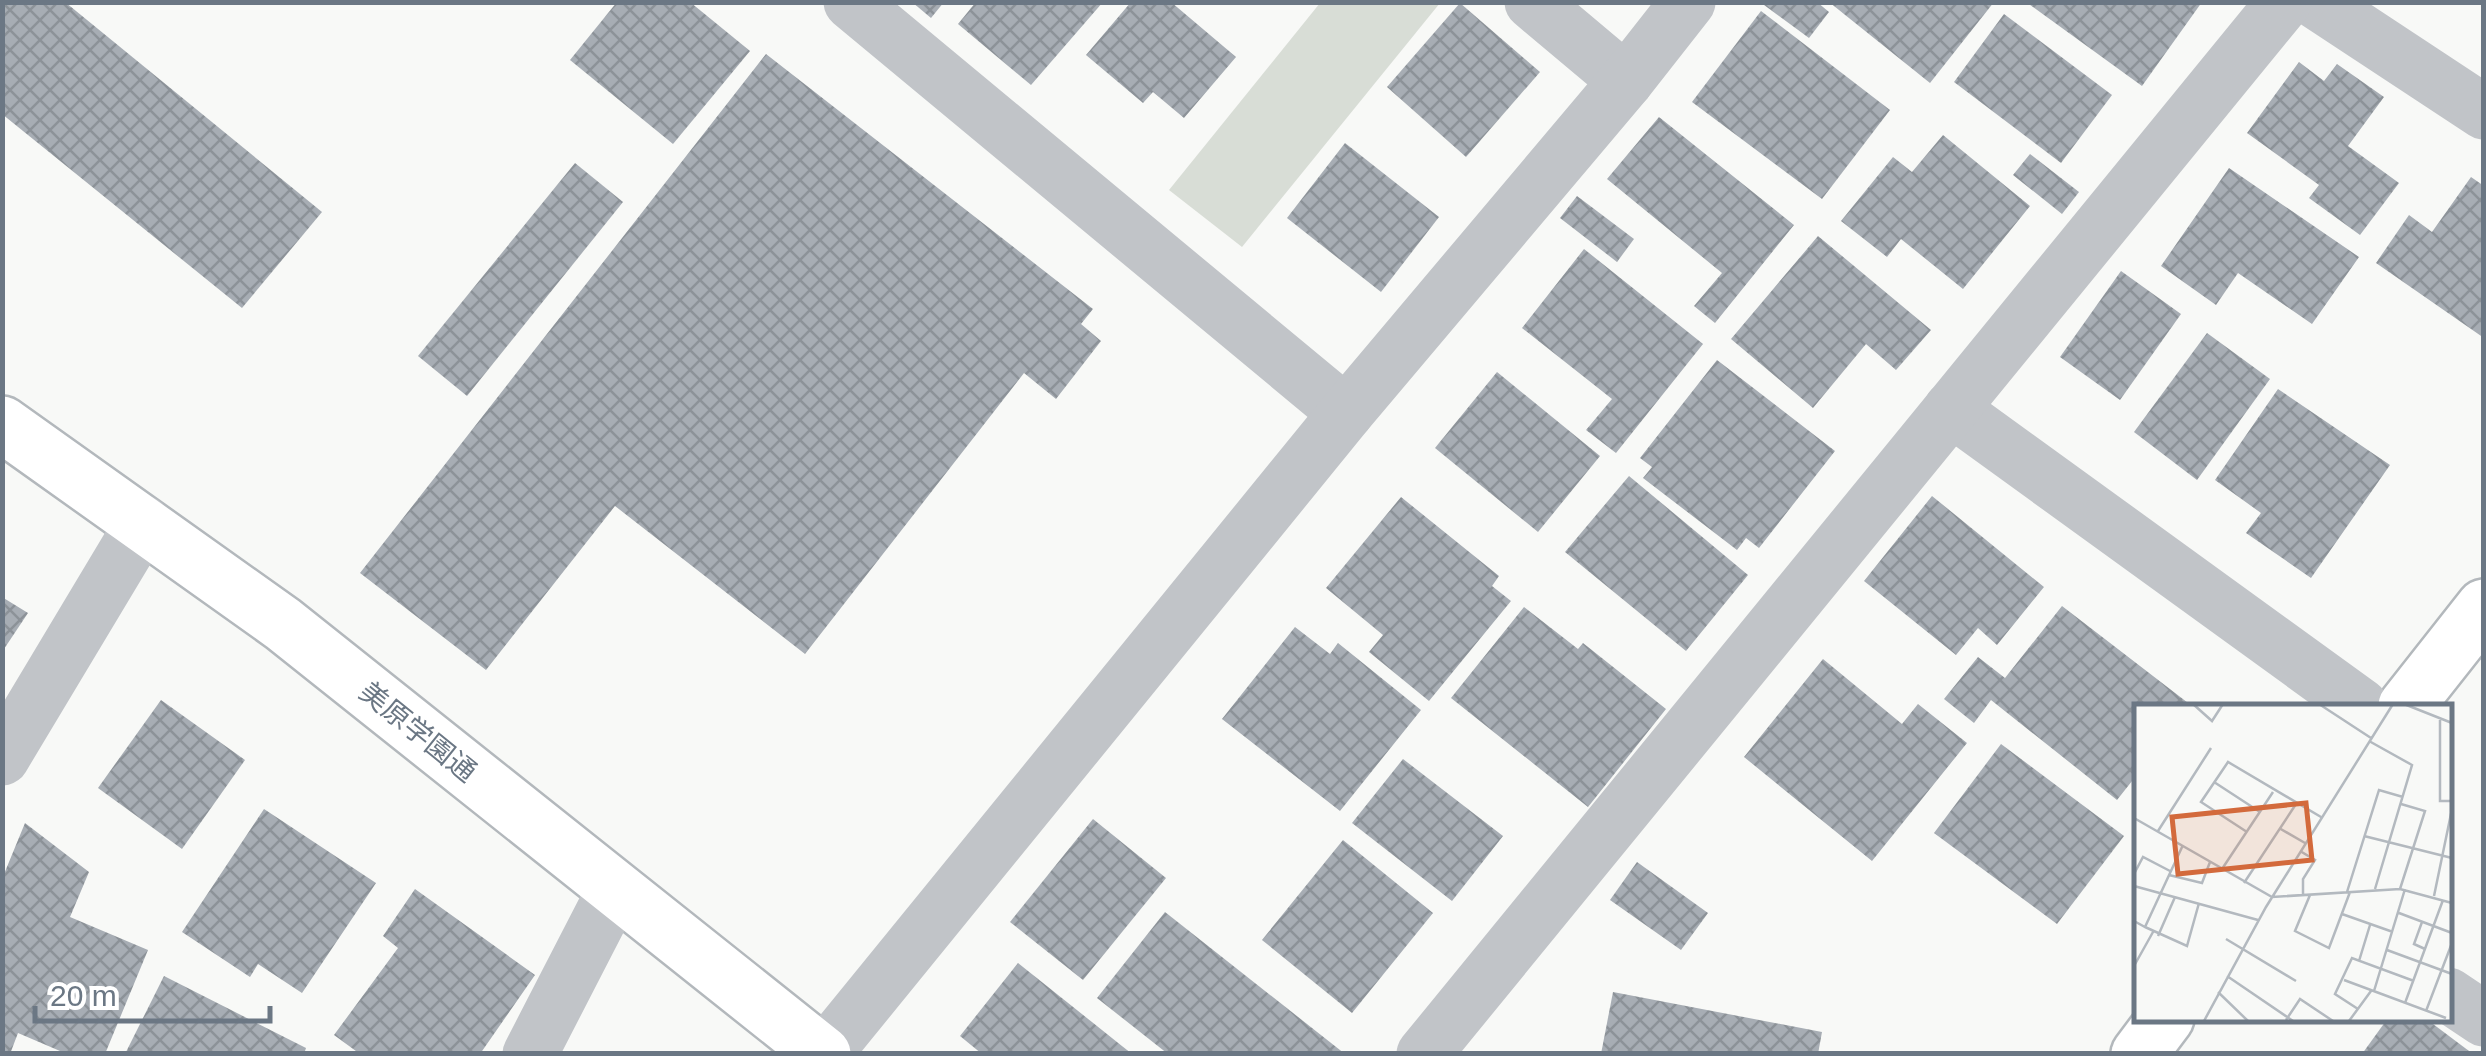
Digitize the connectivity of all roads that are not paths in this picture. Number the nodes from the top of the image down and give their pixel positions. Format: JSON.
{"nodes":[{"id":1,"x":851,"y":2,"type":"edge"},
{"id":2,"x":1532,"y":2,"type":"edge"},
{"id":3,"x":1688,"y":2,"type":"edge"},
{"id":4,"x":2284,"y":2,"type":"edge"},
{"id":5,"x":2317,"y":2,"type":"edge"},
{"id":6,"x":1626,"y":81,"type":"junction"},
{"id":7,"x":2484,"y":112,"type":"edge"},
{"id":8,"x":1951,"y":409,"type":"junction"},
{"id":9,"x":1346,"y":412,"type":"junction"},
{"id":10,"x":2,"y":424,"type":"edge"},
{"id":11,"x":143,"y":523,"type":"junction"},
{"id":12,"x":2484,"y":607,"type":"edge"},
{"id":13,"x":2359,"y":704,"type":"edge"},
{"id":14,"x":2408,"y":704,"type":"edge"},
{"id":15,"x":2,"y":758,"type":"edge"},
{"id":16,"x":615,"y":889,"type":"junction"},
{"id":17,"x":2451,"y":998,"type":"edge"},
{"id":18,"x":2484,"y":1019,"type":"edge"},
{"id":19,"x":2164,"y":1021,"type":"edge"},
{"id":20,"x":530,"y":1054,"type":"edge"},
{"id":21,"x":824,"y":1054,"type":"edge"},
{"id":22,"x":1424,"y":1054,"type":"edge"},
{"id":23,"x":2139,"y":1054,"type":"edge"}],
"edges":[{"from":1,"to":9,"type":"street"},
{"from":2,"to":6,"type":"street"},
{"from":3,"to":6,"type":"street"},
{"from":4,"to":8,"type":"street"},
{"from":5,"to":7,"type":"street"},
{"from":6,"to":9,"type":"street"},
{"from":8,"to":13,"type":"street"},
{"from":8,"to":22,"type":"street"},
{"from":9,"to":21,"type":"street"},
{"from":10,"to":11,"type":"street","name":"美原学園通"},
{"from":11,"to":15,"type":"street"},
{"from":11,"to":16,"type":"street","name":"美原学園通"},
{"from":12,"to":14,"type":"street"},
{"from":16,"to":20,"type":"street"},
{"from":16,"to":21,"type":"street","name":"美原学園通"},
{"from":17,"to":18,"type":"street"},
{"from":19,"to":23,"type":"street"}]}
